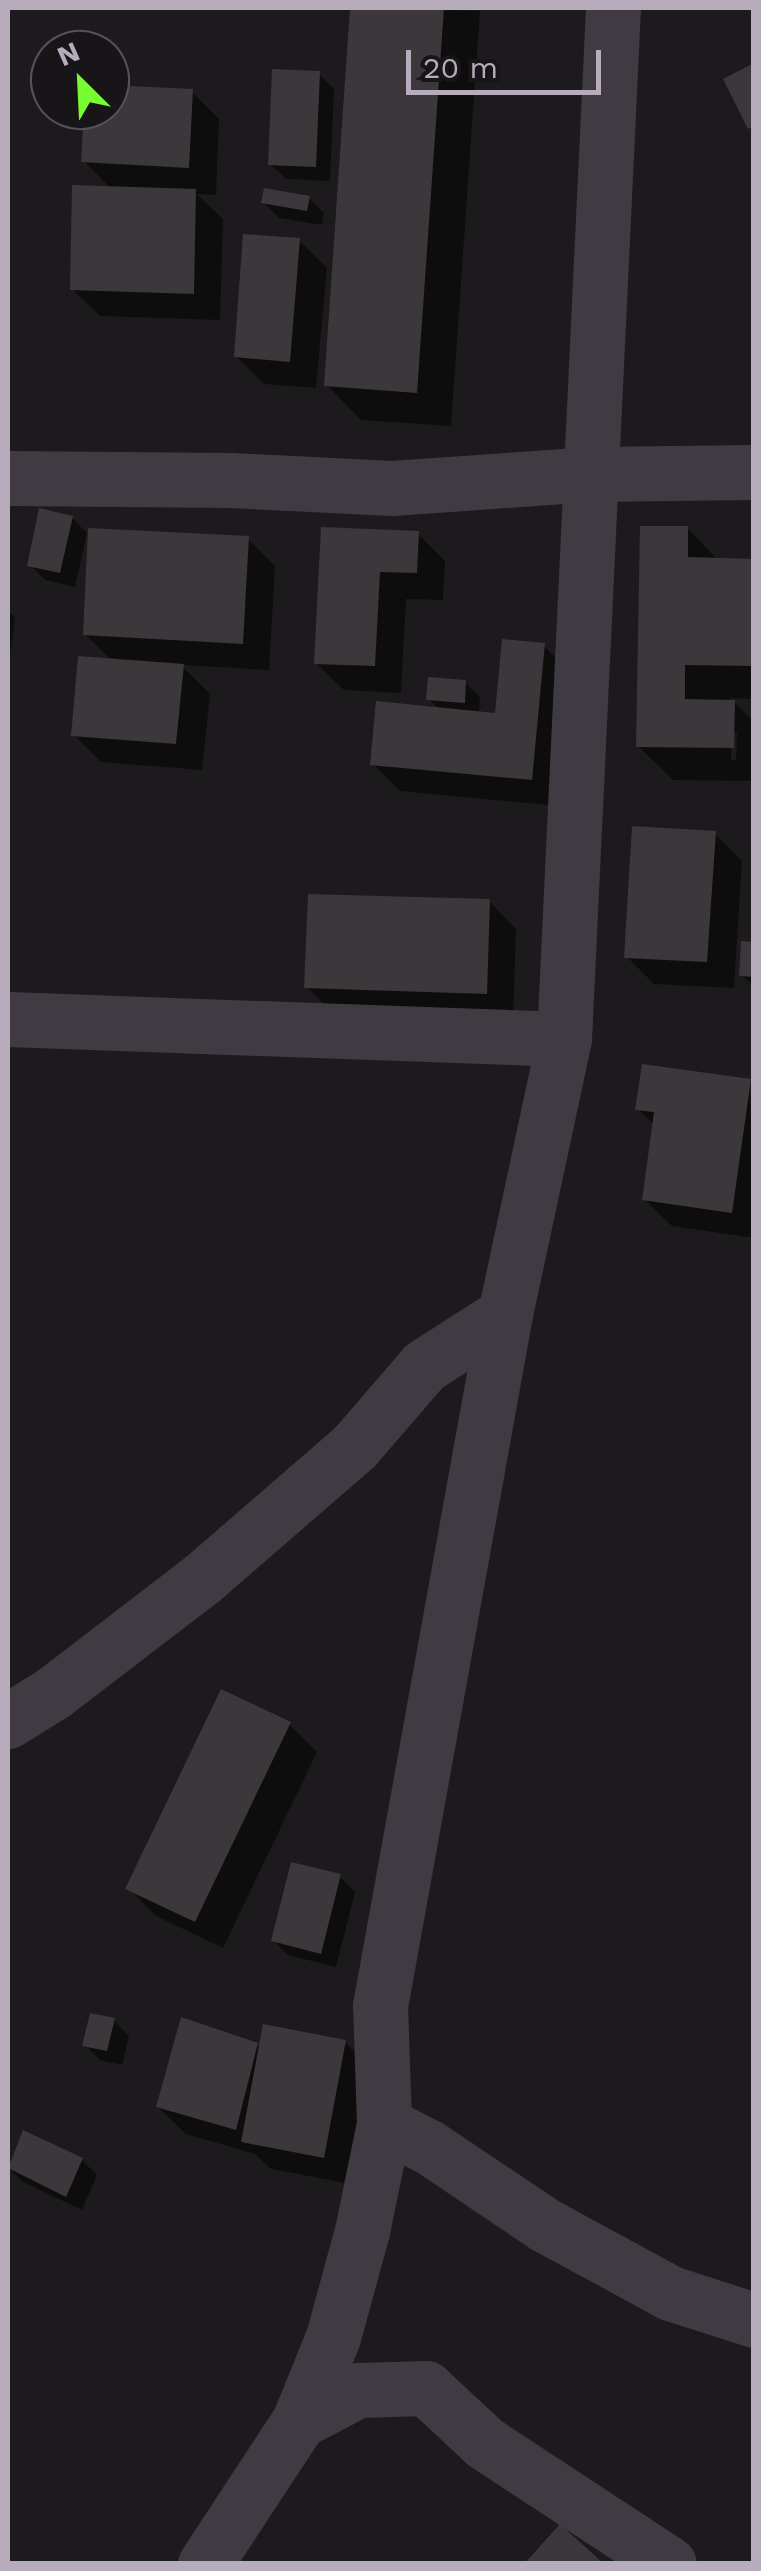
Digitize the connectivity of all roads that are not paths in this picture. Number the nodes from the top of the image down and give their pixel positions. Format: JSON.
{"nodes":[{"id":1,"x":613,"y":8,"type":"edge"},
{"id":2,"x":754,"y":472,"type":"edge"},
{"id":3,"x":592,"y":474,"type":"junction"},
{"id":4,"x":8,"y":478,"type":"edge"},
{"id":5,"x":8,"y":1019,"type":"edge"},
{"id":6,"x":564,"y":1039,"type":"junction"},
{"id":7,"x":504,"y":1314,"type":"junction"},
{"id":8,"x":8,"y":1721,"type":"edge"},
{"id":9,"x":384,"y":2124,"type":"junction"},
{"id":10,"x":754,"y":2320,"type":"edge"},
{"id":11,"x":299,"y":2422,"type":"junction"},
{"id":12,"x":206,"y":2564,"type":"edge"},
{"id":13,"x":670,"y":2564,"type":"edge"}],
"edges":[{"from":1,"to":3,"type":"street"},
{"from":2,"to":3,"type":"street"},
{"from":3,"to":4,"type":"street"},
{"from":3,"to":6,"type":"street"},
{"from":5,"to":6,"type":"street"},
{"from":6,"to":7,"type":"street"},
{"from":7,"to":8,"type":"street"},
{"from":7,"to":9,"type":"street"},
{"from":9,"to":10,"type":"street"},
{"from":9,"to":11,"type":"street"},
{"from":11,"to":12,"type":"street"},
{"from":11,"to":13,"type":"street"}]}
